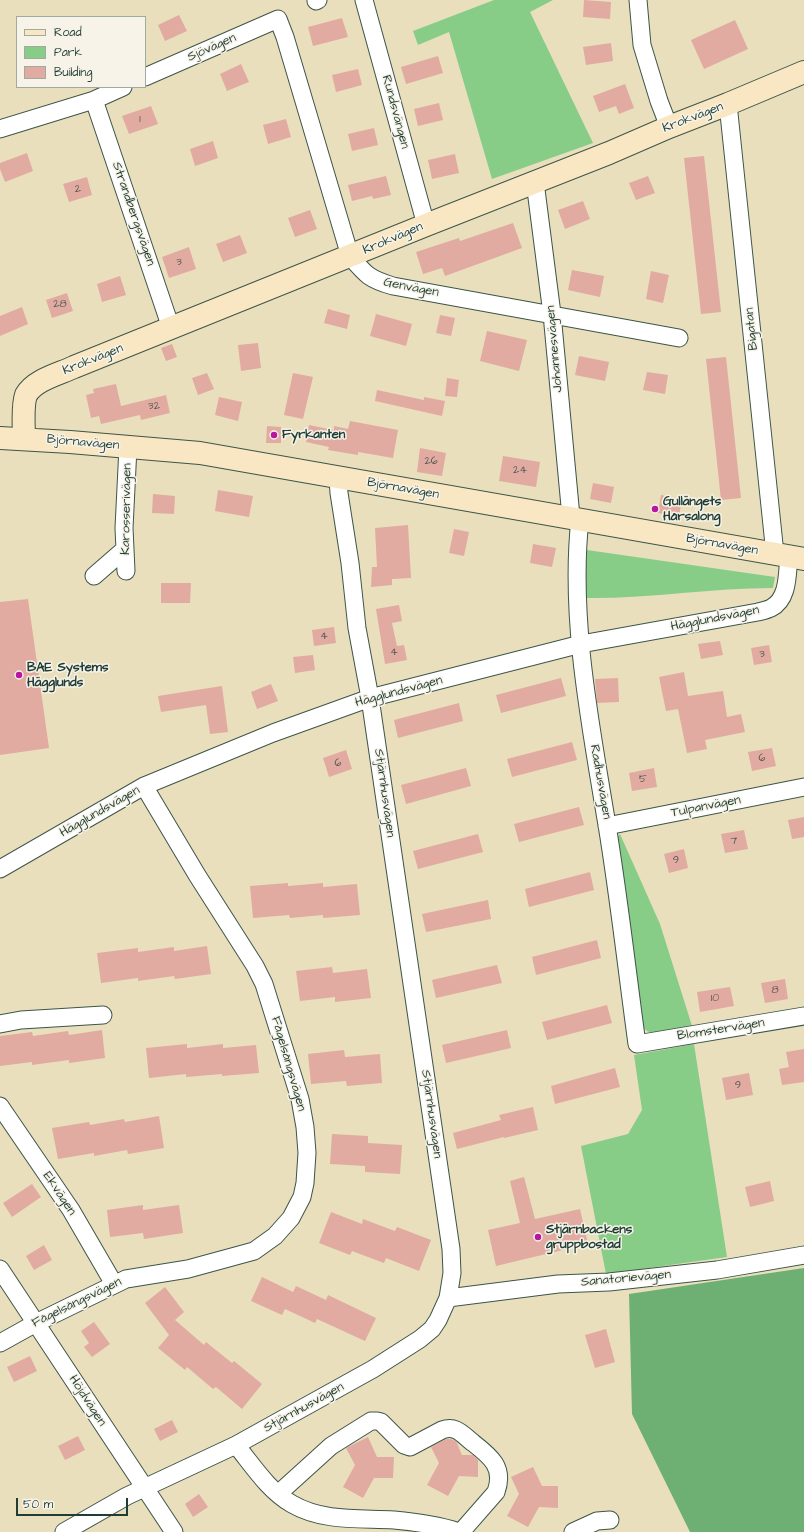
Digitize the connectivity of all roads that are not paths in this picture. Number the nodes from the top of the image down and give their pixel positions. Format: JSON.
{"nodes":[{"id":1,"x":364,"y":0,"type":"edge"},
{"id":2,"x":638,"y":0,"type":"edge"},
{"id":3,"x":278,"y":19,"type":"joint"},
{"id":4,"x":804,"y":72,"type":"edge"},
{"id":5,"x":146,"y":77,"type":"edge"},
{"id":6,"x":121,"y":88,"type":"edge"},
{"id":7,"x":94,"y":100,"type":"junction"},
{"id":8,"x":728,"y":104,"type":"junction"},
{"id":9,"x":669,"y":126,"type":"junction"},
{"id":10,"x":0,"y":129,"type":"edge"},
{"id":11,"x":535,"y":182,"type":"junction"},
{"id":12,"x":426,"y":225,"type":"junction"},
{"id":13,"x":350,"y":256,"type":"junction"},
{"id":14,"x":552,"y":314,"type":"junction"},
{"id":15,"x":171,"y":328,"type":"junction"},
{"id":16,"x":680,"y":338,"type":"dead end"},
{"id":17,"x":0,"y":438,"type":"edge"},
{"id":18,"x":24,"y":439,"type":"junction"},
{"id":19,"x":128,"y":447,"type":"junction"},
{"id":20,"x":338,"y":478,"type":"junction"},
{"id":21,"x":575,"y":518,"type":"junction"},
{"id":22,"x":125,"y":549,"type":"junction"},
{"id":23,"x":789,"y":556,"type":"edge"},
{"id":24,"x":126,"y":571,"type":"dead end"},
{"id":25,"x":94,"y":576,"type":"dead end"},
{"id":26,"x":581,"y":644,"type":"junction"},
{"id":27,"x":370,"y":698,"type":"junction"},
{"id":28,"x":144,"y":786,"type":"junction"},
{"id":29,"x":804,"y":787,"type":"edge"},
{"id":30,"x":607,"y":826,"type":"junction"},
{"id":31,"x":0,"y":869,"type":"edge"},
{"id":32,"x":103,"y":1015,"type":"dead end"},
{"id":33,"x":804,"y":1016,"type":"edge"},
{"id":34,"x":0,"y":1024,"type":"edge"},
{"id":35,"x":637,"y":1044,"type":"joint"},
{"id":36,"x":0,"y":1106,"type":"edge"},
{"id":37,"x":804,"y":1255,"type":"edge"},
{"id":38,"x":0,"y":1269,"type":"edge"},
{"id":39,"x":114,"y":1284,"type":"junction"},
{"id":40,"x":448,"y":1298,"type":"junction"},
{"id":41,"x":36,"y":1323,"type":"junction"},
{"id":42,"x":0,"y":1343,"type":"edge"},
{"id":43,"x":236,"y":1445,"type":"junction"},
{"id":44,"x":144,"y":1488,"type":"junction"},
{"id":45,"x":278,"y":1494,"type":"junction"},
{"id":46,"x":354,"y":1520,"type":"junction"},
{"id":47,"x":610,"y":1520,"type":"dead end"},
{"id":48,"x":64,"y":1532,"type":"edge"},
{"id":49,"x":174,"y":1532,"type":"edge"},
{"id":50,"x":367,"y":1532,"type":"edge"},
{"id":51,"x":460,"y":1532,"type":"edge"},
{"id":52,"x":573,"y":1532,"type":"edge"}],
"edges":[{"from":1,"to":12,"type":"street","name":"Rundsvängen"},
{"from":2,"to":9,"type":"street"},
{"from":3,"to":5,"type":"street","name":"Sjövägen"},
{"from":3,"to":13,"type":"street","name":"Genvägen"},
{"from":4,"to":8,"type":"street","name":"Krokvägen"},
{"from":6,"to":7,"type":"street"},
{"from":7,"to":10,"type":"street"},
{"from":7,"to":15,"type":"street","name":"Strandbergsvägen"},
{"from":8,"to":9,"type":"street","name":"Krokvägen"},
{"from":8,"to":23,"type":"street","name":"Bigatan"},
{"from":9,"to":11,"type":"street","name":"Krokvägen"},
{"from":11,"to":12,"type":"street","name":"Krokvägen"},
{"from":11,"to":14,"type":"street","name":"Johannesvägen"},
{"from":12,"to":13,"type":"street","name":"Krokvägen"},
{"from":13,"to":14,"type":"street","name":"Genvägen"},
{"from":13,"to":15,"type":"street","name":"Krokvägen"},
{"from":14,"to":16,"type":"street","name":"Genvägen"},
{"from":14,"to":21,"type":"street","name":"Johannesvägen"},
{"from":15,"to":18,"type":"street","name":"Krokvägen"},
{"from":17,"to":18,"type":"street","name":"Björnavägen"},
{"from":18,"to":19,"type":"street","name":"Björnavägen"},
{"from":19,"to":20,"type":"street","name":"Björnavägen"},
{"from":19,"to":22,"type":"street","name":"Karosserivägen"},
{"from":20,"to":21,"type":"street","name":"Björnavägen"},
{"from":20,"to":27,"type":"street","name":"Stjärnhusvägen"},
{"from":21,"to":23,"type":"street","name":"Björnavägen"},
{"from":21,"to":26,"type":"street","name":"Radhusvägen"},
{"from":22,"to":24,"type":"street","name":"Karosserivägen"},
{"from":22,"to":25,"type":"street"},
{"from":23,"to":26,"type":"street","name":"Hägglundsvägen"},
{"from":26,"to":27,"type":"street","name":"Hägglundsvägen"},
{"from":26,"to":30,"type":"street","name":"Radhusvägen"},
{"from":27,"to":28,"type":"street","name":"Hägglundsvägen"},
{"from":27,"to":40,"type":"street","name":"Stjärnhusvägen"},
{"from":28,"to":31,"type":"street","name":"Hägglundsvägen"},
{"from":28,"to":39,"type":"street","name":"Fågelsångsvägen"},
{"from":29,"to":30,"type":"street","name":"Tulpanvägen"},
{"from":30,"to":35,"type":"street","name":"Radhusvägen"},
{"from":32,"to":34,"type":"street"},
{"from":33,"to":35,"type":"street","name":"Blomstervägen"},
{"from":36,"to":39,"type":"street","name":"Ekvägen"},
{"from":37,"to":40,"type":"street","name":"Sanatorievägen"},
{"from":38,"to":41,"type":"street","name":"Höjdvägen"},
{"from":39,"to":41,"type":"street","name":"Fågelsångsvägen"},
{"from":40,"to":43,"type":"street","name":"Stjärnhusvägen"},
{"from":41,"to":42,"type":"street","name":"Fågelsångsvägen"},
{"from":41,"to":44,"type":"street","name":"Höjdvägen"},
{"from":43,"to":44,"type":"street","name":"Stjärnhusvägen"},
{"from":43,"to":45,"type":"street"},
{"from":44,"to":48,"type":"street","name":"Stjärnhusvägen"},
{"from":44,"to":49,"type":"street","name":"Höjdvägen"},
{"from":45,"to":46,"type":"street"},
{"from":45,"to":51,"type":"street"},
{"from":46,"to":50,"type":"street"},
{"from":46,"to":51,"type":"street"},
{"from":47,"to":52,"type":"street"}]}
